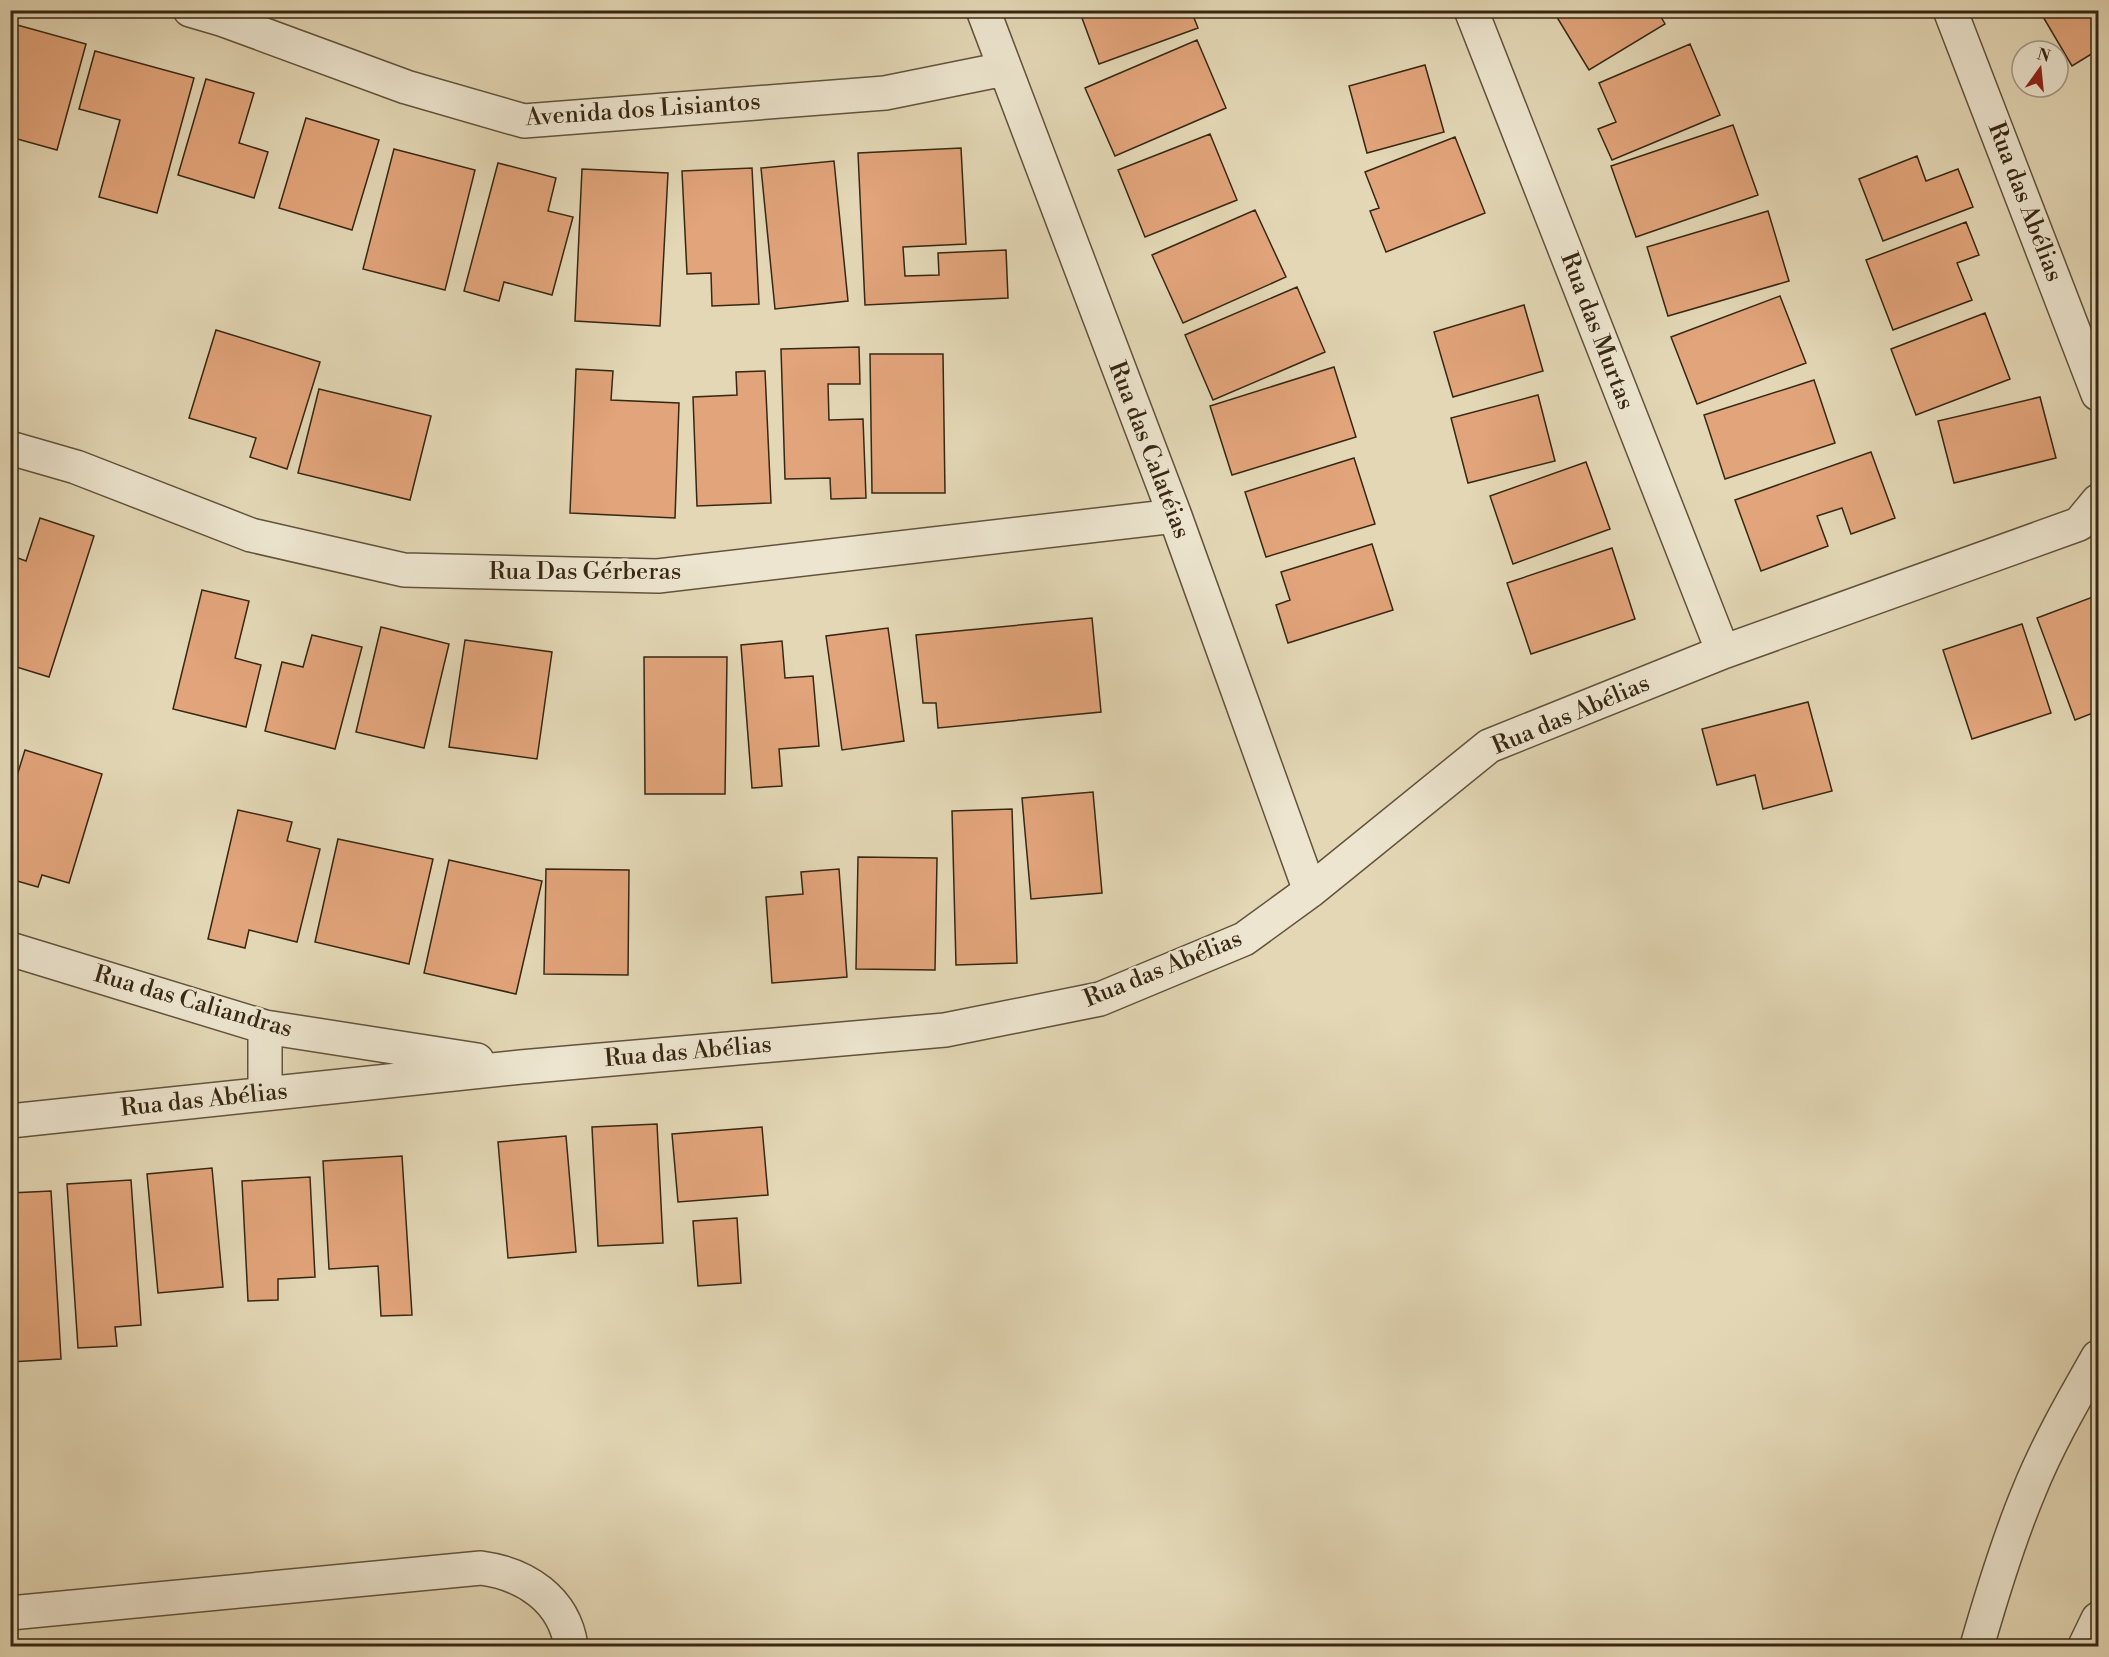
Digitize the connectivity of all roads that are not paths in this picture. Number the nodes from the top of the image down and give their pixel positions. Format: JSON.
{"nodes":[{"id":1,"x":190,"y":10,"type":"edge"},
{"id":2,"x":983,"y":10,"type":"edge"},
{"id":3,"x":1471,"y":10,"type":"edge"},
{"id":4,"x":1950,"y":10,"type":"edge"},
{"id":5,"x":220,"y":15,"type":"edge"},
{"id":6,"x":1004,"y":69,"type":"junction"},
{"id":7,"x":2098,"y":394,"type":"edge"},
{"id":8,"x":10,"y":448,"type":"edge"},
{"id":9,"x":2098,"y":501,"type":"edge"},
{"id":10,"x":1175,"y":516,"type":"junction"},
{"id":11,"x":1723,"y":652,"type":"junction"},
{"id":12,"x":1310,"y":891,"type":"junction"},
{"id":13,"x":10,"y":949,"type":"edge"},
{"id":14,"x":265,"y":1027,"type":"junction"},
{"id":15,"x":521,"y":1067,"type":"junction"},
{"id":16,"x":265,"y":1094,"type":"junction"},
{"id":17,"x":10,"y":1121,"type":"edge"},
{"id":18,"x":2098,"y":1357,"type":"edge"},
{"id":19,"x":10,"y":1613,"type":"edge"},
{"id":20,"x":2098,"y":1618,"type":"edge"},
{"id":21,"x":571,"y":1647,"type":"edge"},
{"id":22,"x":1977,"y":1647,"type":"edge"},
{"id":23,"x":2085,"y":1647,"type":"edge"}],
"edges":[{"from":1,"to":5,"type":"street","name":"Avenida dos Lisiantos"},
{"from":2,"to":6,"type":"street","name":"Rua das Calatéias"},
{"from":3,"to":11,"type":"street","name":"Rua das Murtas"},
{"from":4,"to":7,"type":"street","name":"Rua das Abélias"},
{"from":5,"to":6,"type":"street","name":"Avenida dos Lisiantos"},
{"from":6,"to":10,"type":"street","name":"Rua das Calatéias"},
{"from":8,"to":10,"type":"street","name":"Rua Das Gérberas"},
{"from":9,"to":11,"type":"street","name":"Rua das Abélias"},
{"from":10,"to":12,"type":"street","name":"Rua das Calatéias"},
{"from":11,"to":12,"type":"street","name":"Rua das Abélias"},
{"from":12,"to":15,"type":"street","name":"Rua das Abélias"},
{"from":13,"to":14,"type":"street","name":"Rua das Caliandras"},
{"from":14,"to":15,"type":"street","name":"Rua das Caliandras"},
{"from":14,"to":16,"type":"street"},
{"from":15,"to":16,"type":"street","name":"Rua das Abélias"},
{"from":16,"to":17,"type":"street","name":"Rua das Abélias"},
{"from":18,"to":22,"type":"street"},
{"from":19,"to":21,"type":"street"},
{"from":20,"to":23,"type":"street"}]}
